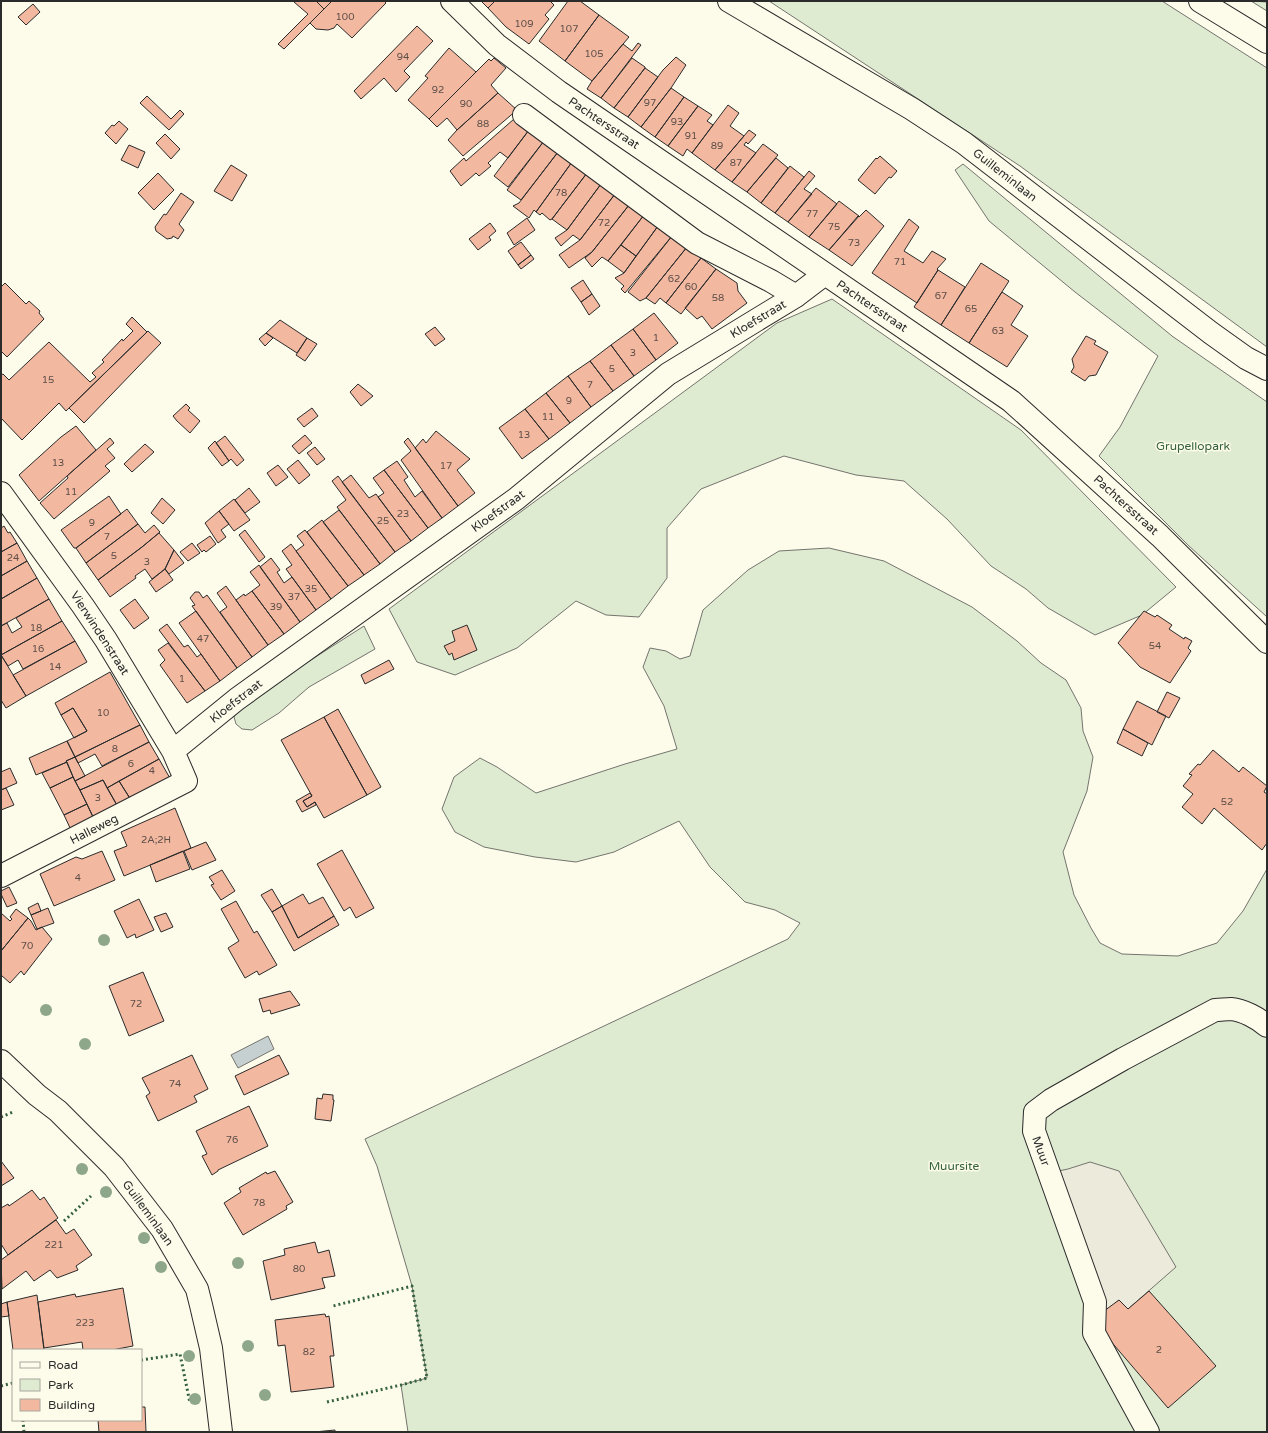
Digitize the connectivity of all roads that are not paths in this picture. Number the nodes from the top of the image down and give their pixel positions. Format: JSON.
{"nodes":[{"id":1,"x":452,"y":1,"type":"edge"},
{"id":2,"x":729,"y":1,"type":"edge"},
{"id":3,"x":1200,"y":1,"type":"edge"},
{"id":4,"x":1267,"y":42,"type":"edge"},
{"id":5,"x":524,"y":115,"type":"dead end"},
{"id":6,"x":825,"y":274,"type":"junction"},
{"id":7,"x":796,"y":296,"type":"junction"},
{"id":8,"x":1267,"y":369,"type":"edge"},
{"id":9,"x":1,"y":492,"type":"edge"},
{"id":10,"x":1267,"y":642,"type":"edge"},
{"id":11,"x":173,"y":751,"type":"junction"},
{"id":12,"x":186,"y":781,"type":"joint"},
{"id":13,"x":1,"y":876,"type":"edge"},
{"id":14,"x":1267,"y":1026,"type":"edge"},
{"id":15,"x":1,"y":1061,"type":"edge"},
{"id":16,"x":221,"y":1432,"type":"edge"},
{"id":17,"x":1148,"y":1432,"type":"edge"}],
"edges":[{"from":1,"to":6,"type":"street","name":"Pachtersstraat"},
{"from":2,"to":8,"type":"street","name":"Guilleminlaan"},
{"from":3,"to":4,"type":"street"},
{"from":5,"to":7,"type":"street"},
{"from":6,"to":7,"type":"street","name":"Kloefstraat"},
{"from":6,"to":10,"type":"street","name":"Pachtersstraat"},
{"from":7,"to":11,"type":"street","name":"Kloefstraat"},
{"from":9,"to":11,"type":"street","name":"Vierwindenstraat"},
{"from":11,"to":12,"type":"street","name":"Vierwindenstraat"},
{"from":12,"to":13,"type":"street","name":"Halleweg"},
{"from":14,"to":17,"type":"street","name":"Muur"},
{"from":15,"to":16,"type":"street","name":"Guilleminlaan"}]}
